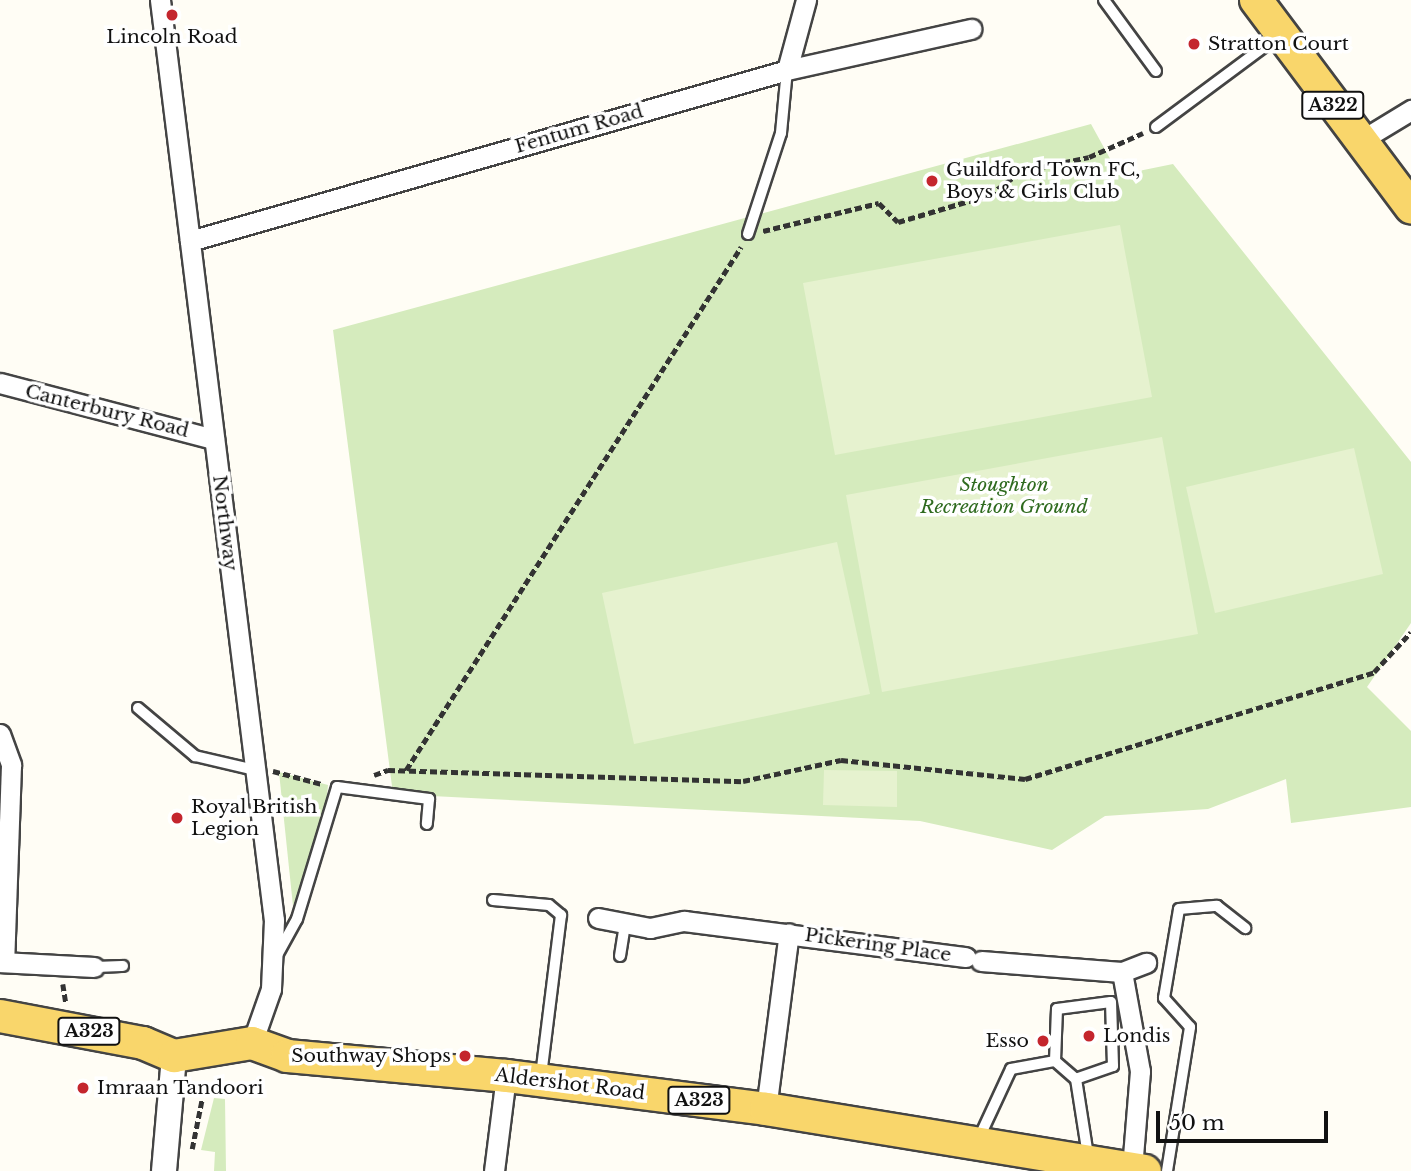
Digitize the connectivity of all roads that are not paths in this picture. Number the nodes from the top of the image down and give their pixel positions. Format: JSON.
{"nodes":[{"id":1,"x":160,"y":0,"type":"edge"},
{"id":2,"x":806,"y":0,"type":"edge"},
{"id":3,"x":1104,"y":0,"type":"edge"},
{"id":4,"x":1256,"y":0,"type":"edge"},
{"id":5,"x":971,"y":29,"type":"dead end"},
{"id":6,"x":1280,"y":34,"type":"junction"},
{"id":7,"x":787,"y":70,"type":"junction"},
{"id":8,"x":1156,"y":71,"type":"dead end"},
{"id":9,"x":1411,"y":110,"type":"edge"},
{"id":10,"x":1156,"y":127,"type":"road end"},
{"id":11,"x":1360,"y":141,"type":"junction"},
{"id":12,"x":1411,"y":207,"type":"edge"},
{"id":13,"x":748,"y":234,"type":"road end"},
{"id":14,"x":190,"y":241,"type":"junction"},
{"id":15,"x":0,"y":383,"type":"edge"},
{"id":16,"x":214,"y":439,"type":"junction"},
{"id":17,"x":138,"y":708,"type":"dead end"},
{"id":18,"x":0,"y":734,"type":"edge"},
{"id":19,"x":255,"y":769,"type":"junction"},
{"id":20,"x":428,"y":824,"type":"dead end"},
{"id":21,"x":493,"y":900,"type":"dead end"},
{"id":22,"x":598,"y":918,"type":"dead end"},
{"id":23,"x":625,"y":923,"type":"junction"},
{"id":24,"x":1245,"y":928,"type":"dead end"},
{"id":25,"x":789,"y":933,"type":"junction"},
{"id":26,"x":620,"y":956,"type":"dead end"},
{"id":27,"x":276,"y":958,"type":"junction"},
{"id":28,"x":2,"y":962,"type":"edge"},
{"id":29,"x":1146,"y":963,"type":"dead end"},
{"id":30,"x":123,"y":966,"type":"dead end"},
{"id":31,"x":94,"y":967,"type":"joint"},
{"id":32,"x":1122,"y":972,"type":"junction"},
{"id":33,"x":0,"y":1018,"type":"edge"},
{"id":34,"x":252,"y":1042,"type":"junction"},
{"id":35,"x":174,"y":1056,"type":"junction"},
{"id":36,"x":1055,"y":1061,"type":"junction"},
{"id":37,"x":506,"y":1076,"type":"junction"},
{"id":38,"x":1076,"y":1079,"type":"junction"},
{"id":39,"x":540,"y":1081,"type":"junction"},
{"id":40,"x":766,"y":1109,"type":"junction"},
{"id":41,"x":977,"y":1142,"type":"junction"},
{"id":42,"x":1034,"y":1161,"type":"edge"},
{"id":43,"x":1090,"y":1162,"type":"junction"},
{"id":44,"x":1138,"y":1170,"type":"edge"},
{"id":45,"x":164,"y":1171,"type":"edge"},
{"id":46,"x":494,"y":1171,"type":"edge"},
{"id":47,"x":1167,"y":1171,"type":"edge"}],
"edges":[{"from":1,"to":14,"type":"street","name":"Northway"},
{"from":2,"to":7,"type":"street"},
{"from":3,"to":8,"type":"lane"},
{"from":4,"to":6,"type":"main road","number":"A322"},
{"from":5,"to":7,"type":"street","name":"Fentum Road"},
{"from":6,"to":10,"type":"lane"},
{"from":6,"to":11,"type":"main road","number":"A322"},
{"from":7,"to":13,"type":"lane"},
{"from":7,"to":14,"type":"street","name":"Fentum Road"},
{"from":9,"to":11,"type":"street"},
{"from":11,"to":12,"type":"main road","number":"A322"},
{"from":14,"to":16,"type":"street","name":"Northway"},
{"from":15,"to":16,"type":"street","name":"Canterbury Road"},
{"from":16,"to":19,"type":"street","name":"Northway"},
{"from":17,"to":19,"type":"lane"},
{"from":18,"to":28,"type":"street"},
{"from":19,"to":27,"type":"street","name":"Northway"},
{"from":20,"to":27,"type":"lane"},
{"from":21,"to":39,"type":"lane"},
{"from":22,"to":23,"type":"street","name":"Pickering Place"},
{"from":23,"to":25,"type":"street","name":"Pickering Place"},
{"from":23,"to":26,"type":"lane"},
{"from":24,"to":47,"type":"lane"},
{"from":25,"to":32,"type":"street","name":"Pickering Place"},
{"from":25,"to":40,"type":"street","name":"Pickering Place"},
{"from":27,"to":34,"type":"street","name":"Northway"},
{"from":28,"to":31,"type":"street"},
{"from":29,"to":32,"type":"street"},
{"from":30,"to":31,"type":"lane"},
{"from":32,"to":44,"type":"street"},
{"from":33,"to":35,"type":"main road","number":"A323"},
{"from":34,"to":35,"type":"main road"},
{"from":34,"to":37,"type":"main road","name":"Aldershot Road","number":"A323"},
{"from":35,"to":45,"type":"street"},
{"from":36,"to":38,"type":"lane"},
{"from":36,"to":38,"type":"lane"},
{"from":36,"to":41,"type":"lane"},
{"from":37,"to":39,"type":"main road","name":"Aldershot Road","number":"A323"},
{"from":37,"to":46,"type":"street"},
{"from":38,"to":43,"type":"lane"},
{"from":39,"to":40,"type":"main road","name":"Aldershot Road","number":"A323"},
{"from":40,"to":41,"type":"main road","name":"Aldershot Road","number":"A323"},
{"from":41,"to":42,"type":"main road","name":"Aldershot Road","number":"A323"},
{"from":42,"to":43,"type":"main road","name":"Aldershot Road","number":"A323"},
{"from":43,"to":44,"type":"main road","name":"Aldershot Road","number":"A323"}]}
